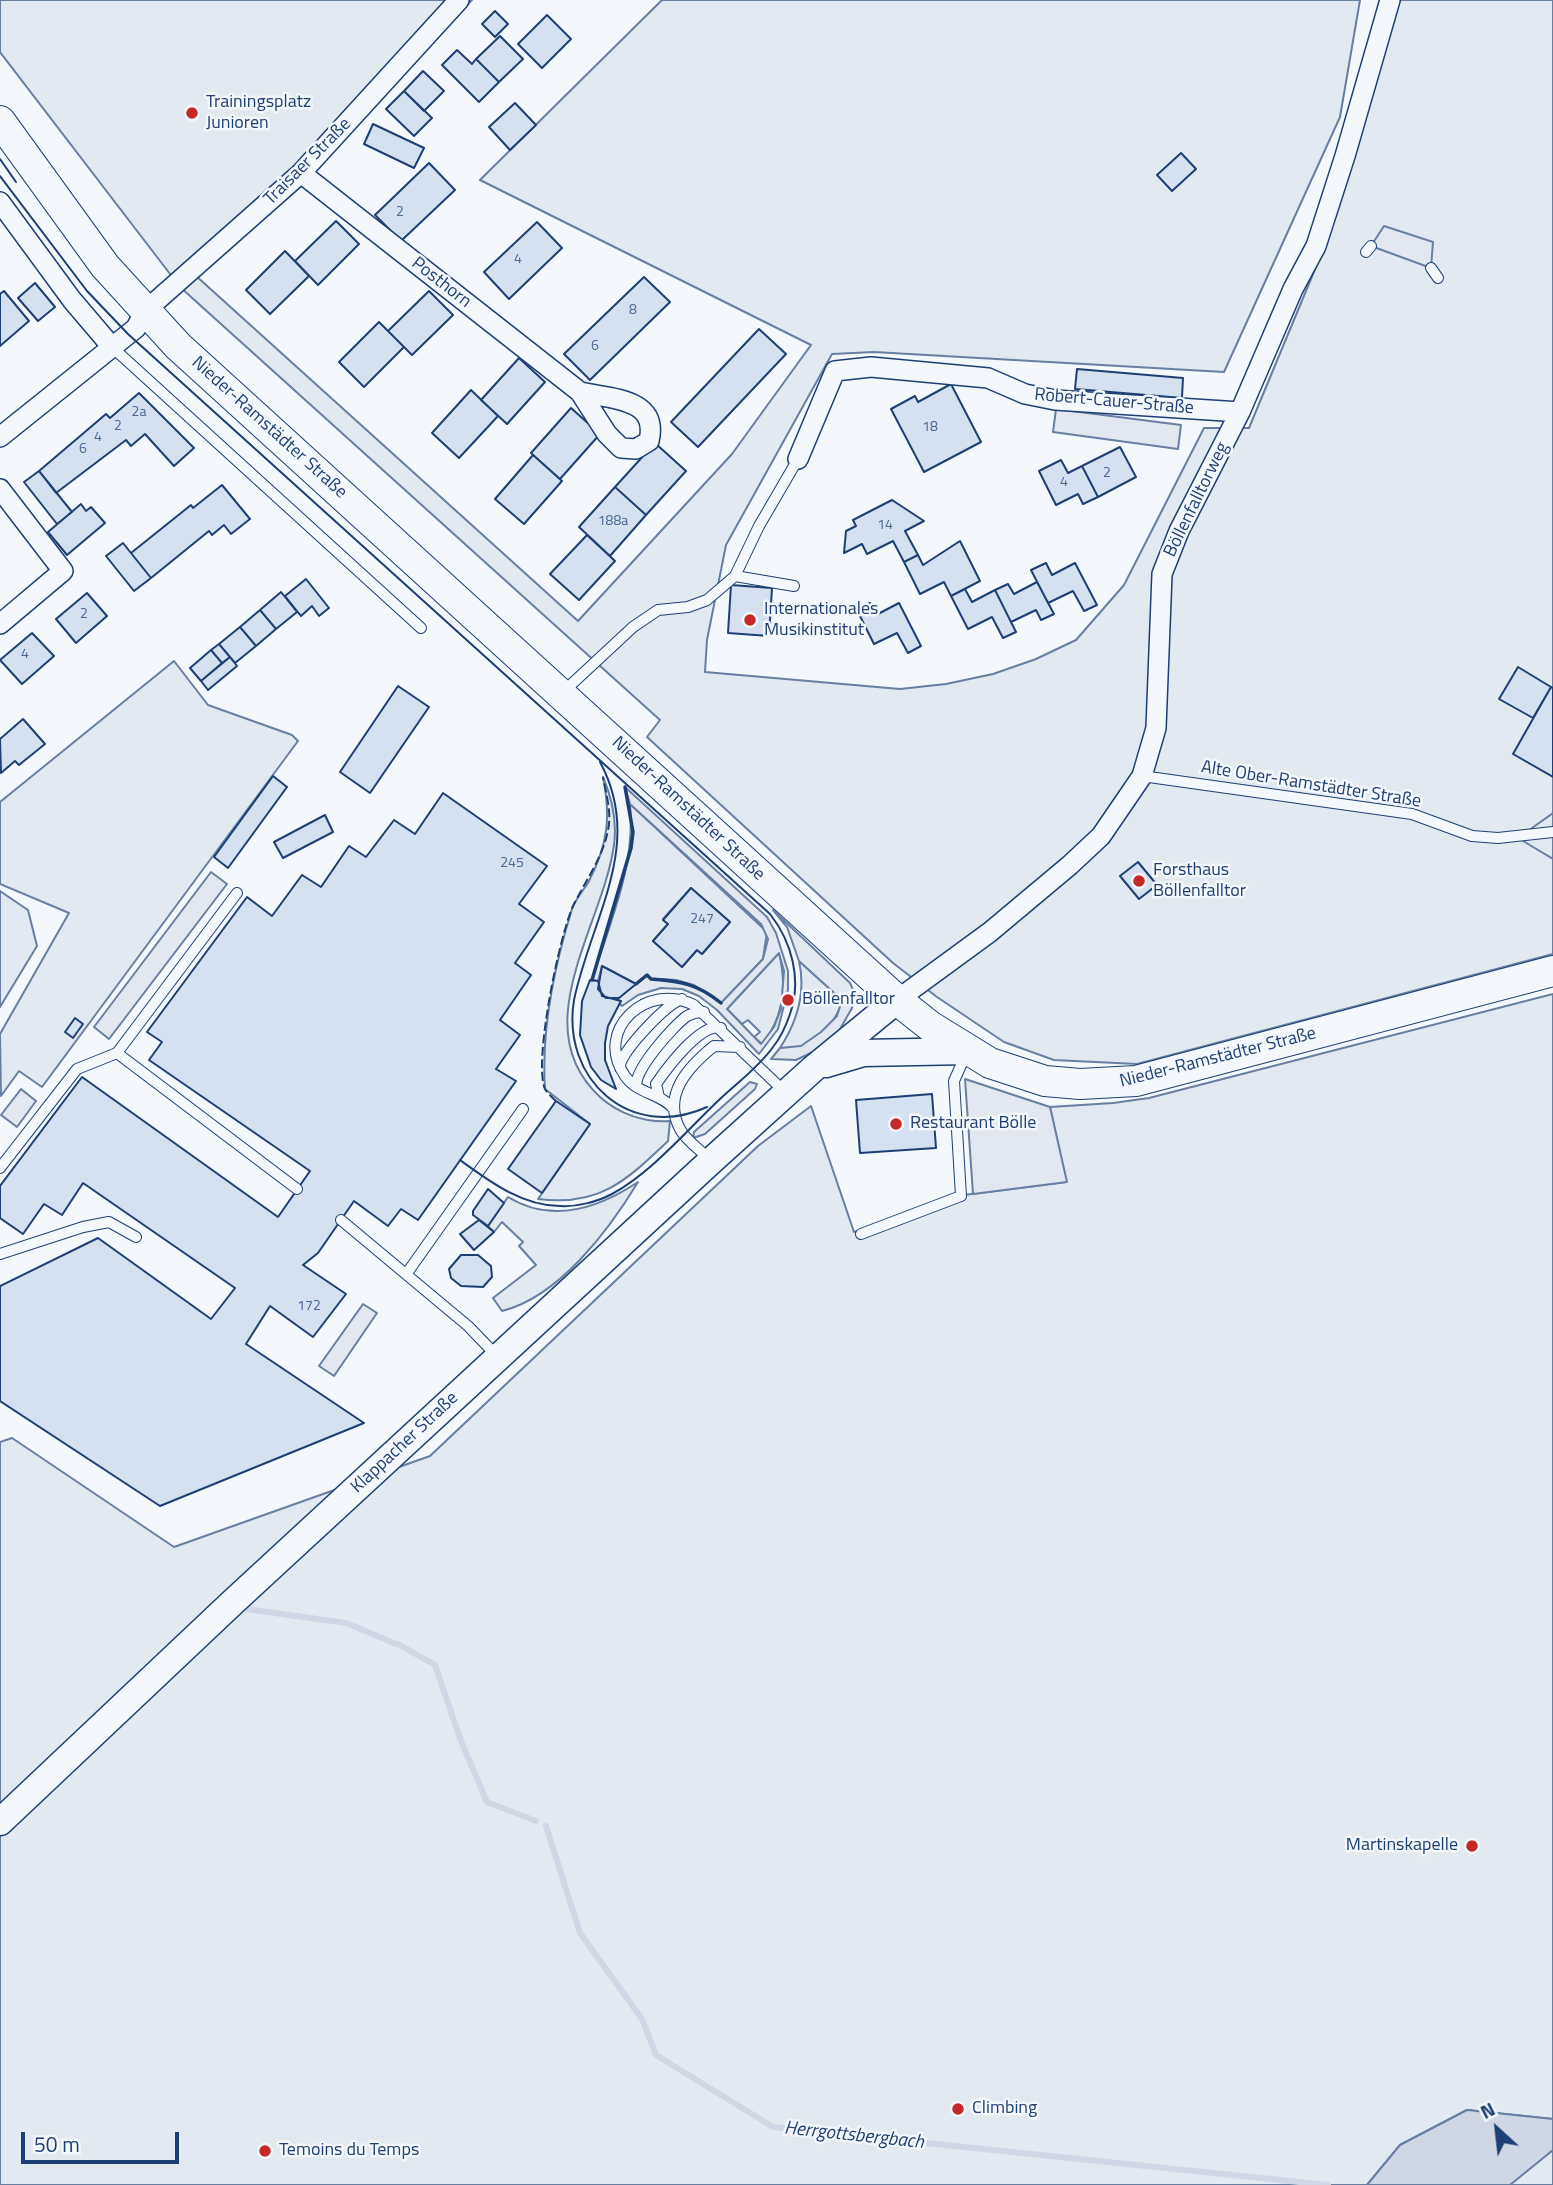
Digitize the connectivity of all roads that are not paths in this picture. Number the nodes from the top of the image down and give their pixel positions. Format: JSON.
{"nodes":[{"id":1,"x":459,"y":0,"type":"edge"},
{"id":2,"x":1390,"y":0,"type":"edge"},
{"id":3,"x":0,"y":121,"type":"edge"},
{"id":4,"x":301,"y":173,"type":"junction"},
{"id":5,"x":0,"y":202,"type":"edge"},
{"id":6,"x":1431,"y":268,"type":"dead end"},
{"id":7,"x":1438,"y":278,"type":"dead end"},
{"id":8,"x":145,"y":311,"type":"junction"},
{"id":9,"x":112,"y":347,"type":"junction"},
{"id":10,"x":580,"y":392,"type":"dead end"},
{"id":11,"x":1241,"y":412,"type":"junction"},
{"id":12,"x":0,"y":437,"type":"edge"},
{"id":13,"x":798,"y":459,"type":"joint"},
{"id":14,"x":0,"y":489,"type":"edge"},
{"id":15,"x":736,"y":576,"type":"junction"},
{"id":16,"x":794,"y":586,"type":"dead end"},
{"id":17,"x":0,"y":624,"type":"edge"},
{"id":18,"x":421,"y":628,"type":"dead end"},
{"id":19,"x":562,"y":693,"type":"junction"},
{"id":20,"x":1142,"y":776,"type":"junction"},
{"id":21,"x":1553,"y":832,"type":"edge"},
{"id":22,"x":237,"y":893,"type":"dead end"},
{"id":23,"x":1553,"y":971,"type":"edge"},
{"id":24,"x":682,"y":999,"type":"junction"},
{"id":25,"x":897,"y":1000,"type":"junction"},
{"id":26,"x":704,"y":1012,"type":"junction"},
{"id":27,"x":721,"y":1028,"type":"junction"},
{"id":28,"x":740,"y":1047,"type":"junction"},
{"id":29,"x":968,"y":1051,"type":"junction"},
{"id":30,"x":117,"y":1053,"type":"junction"},
{"id":31,"x":620,"y":1066,"type":"junction"},
{"id":32,"x":814,"y":1068,"type":"junction"},
{"id":33,"x":638,"y":1087,"type":"junction"},
{"id":34,"x":786,"y":1093,"type":"junction"},
{"id":35,"x":659,"y":1097,"type":"junction"},
{"id":36,"x":523,"y":1109,"type":"dead end"},
{"id":37,"x":674,"y":1109,"type":"junction"},
{"id":38,"x":711,"y":1161,"type":"junction"},
{"id":39,"x":0,"y":1168,"type":"edge"},
{"id":40,"x":298,"y":1189,"type":"dead end"},
{"id":41,"x":341,"y":1220,"type":"dead end"},
{"id":42,"x":861,"y":1234,"type":"dead end"},
{"id":43,"x":136,"y":1237,"type":"dead end"},
{"id":44,"x":0,"y":1254,"type":"edge"},
{"id":45,"x":407,"y":1273,"type":"junction"},
{"id":46,"x":498,"y":1358,"type":"junction"},
{"id":47,"x":0,"y":1822,"type":"edge"}],
"edges":[{"from":1,"to":4,"type":"street","name":"Traisaer Straße"},
{"from":2,"to":11,"type":"street","name":"Böllenfalltorweg"},
{"from":3,"to":8,"type":"main road","name":"Nieder-Ramstädter Straße"},
{"from":4,"to":8,"type":"street","name":"Traisaer Straße"},
{"from":4,"to":10,"type":"street","name":"Posthorn"},
{"from":5,"to":9,"type":"street"},
{"from":6,"to":7,"type":"lane"},
{"from":8,"to":9,"type":"street","name":"Traisaer Straße"},
{"from":8,"to":19,"type":"main road","name":"Nieder-Ramstädter Straße"},
{"from":9,"to":12,"type":"street","name":"Traisaer Straße"},
{"from":9,"to":18,"type":"lane"},
{"from":11,"to":13,"type":"street","name":"Robert-Cauer-Straße"},
{"from":11,"to":20,"type":"street","name":"Böllenfalltorweg"},
{"from":13,"to":15,"type":"lane"},
{"from":14,"to":17,"type":"street"},
{"from":15,"to":16,"type":"lane"},
{"from":15,"to":19,"type":"lane"},
{"from":19,"to":25,"type":"main road","name":"Nieder-Ramstädter Straße"},
{"from":20,"to":21,"type":"lane","name":"Alte Ober-Ramstädter Straße"},
{"from":20,"to":25,"type":"street","name":"Böllenfalltorweg"},
{"from":22,"to":30,"type":"lane"},
{"from":23,"to":29,"type":"main road","name":"Nieder-Ramstädter Straße"},
{"from":24,"to":26,"type":"lane"},
{"from":24,"to":31,"type":"lane"},
{"from":24,"to":31,"type":"lane"},
{"from":25,"to":29,"type":"main road","name":"Nieder-Ramstädter Straße"},
{"from":25,"to":32,"type":"main road","name":"Klappacher Straße"},
{"from":26,"to":27,"type":"lane"},
{"from":26,"to":33,"type":"lane"},
{"from":27,"to":28,"type":"lane"},
{"from":27,"to":35,"type":"lane"},
{"from":28,"to":34,"type":"lane"},
{"from":28,"to":37,"type":"lane"},
{"from":29,"to":32,"type":"main road","name":"Klappacher Straße"},
{"from":29,"to":42,"type":"lane"},
{"from":30,"to":39,"type":"lane"},
{"from":30,"to":40,"type":"lane"},
{"from":31,"to":33,"type":"lane"},
{"from":32,"to":34,"type":"main road","name":"Klappacher Straße"},
{"from":33,"to":35,"type":"lane"},
{"from":34,"to":38,"type":"main road","name":"Klappacher Straße"},
{"from":35,"to":37,"type":"lane"},
{"from":36,"to":45,"type":"lane"},
{"from":37,"to":38,"type":"lane"},
{"from":38,"to":46,"type":"main road","name":"Klappacher Straße"},
{"from":41,"to":45,"type":"lane"},
{"from":43,"to":44,"type":"lane"},
{"from":45,"to":46,"type":"lane"},
{"from":46,"to":47,"type":"main road","name":"Klappacher Straße"}]}
